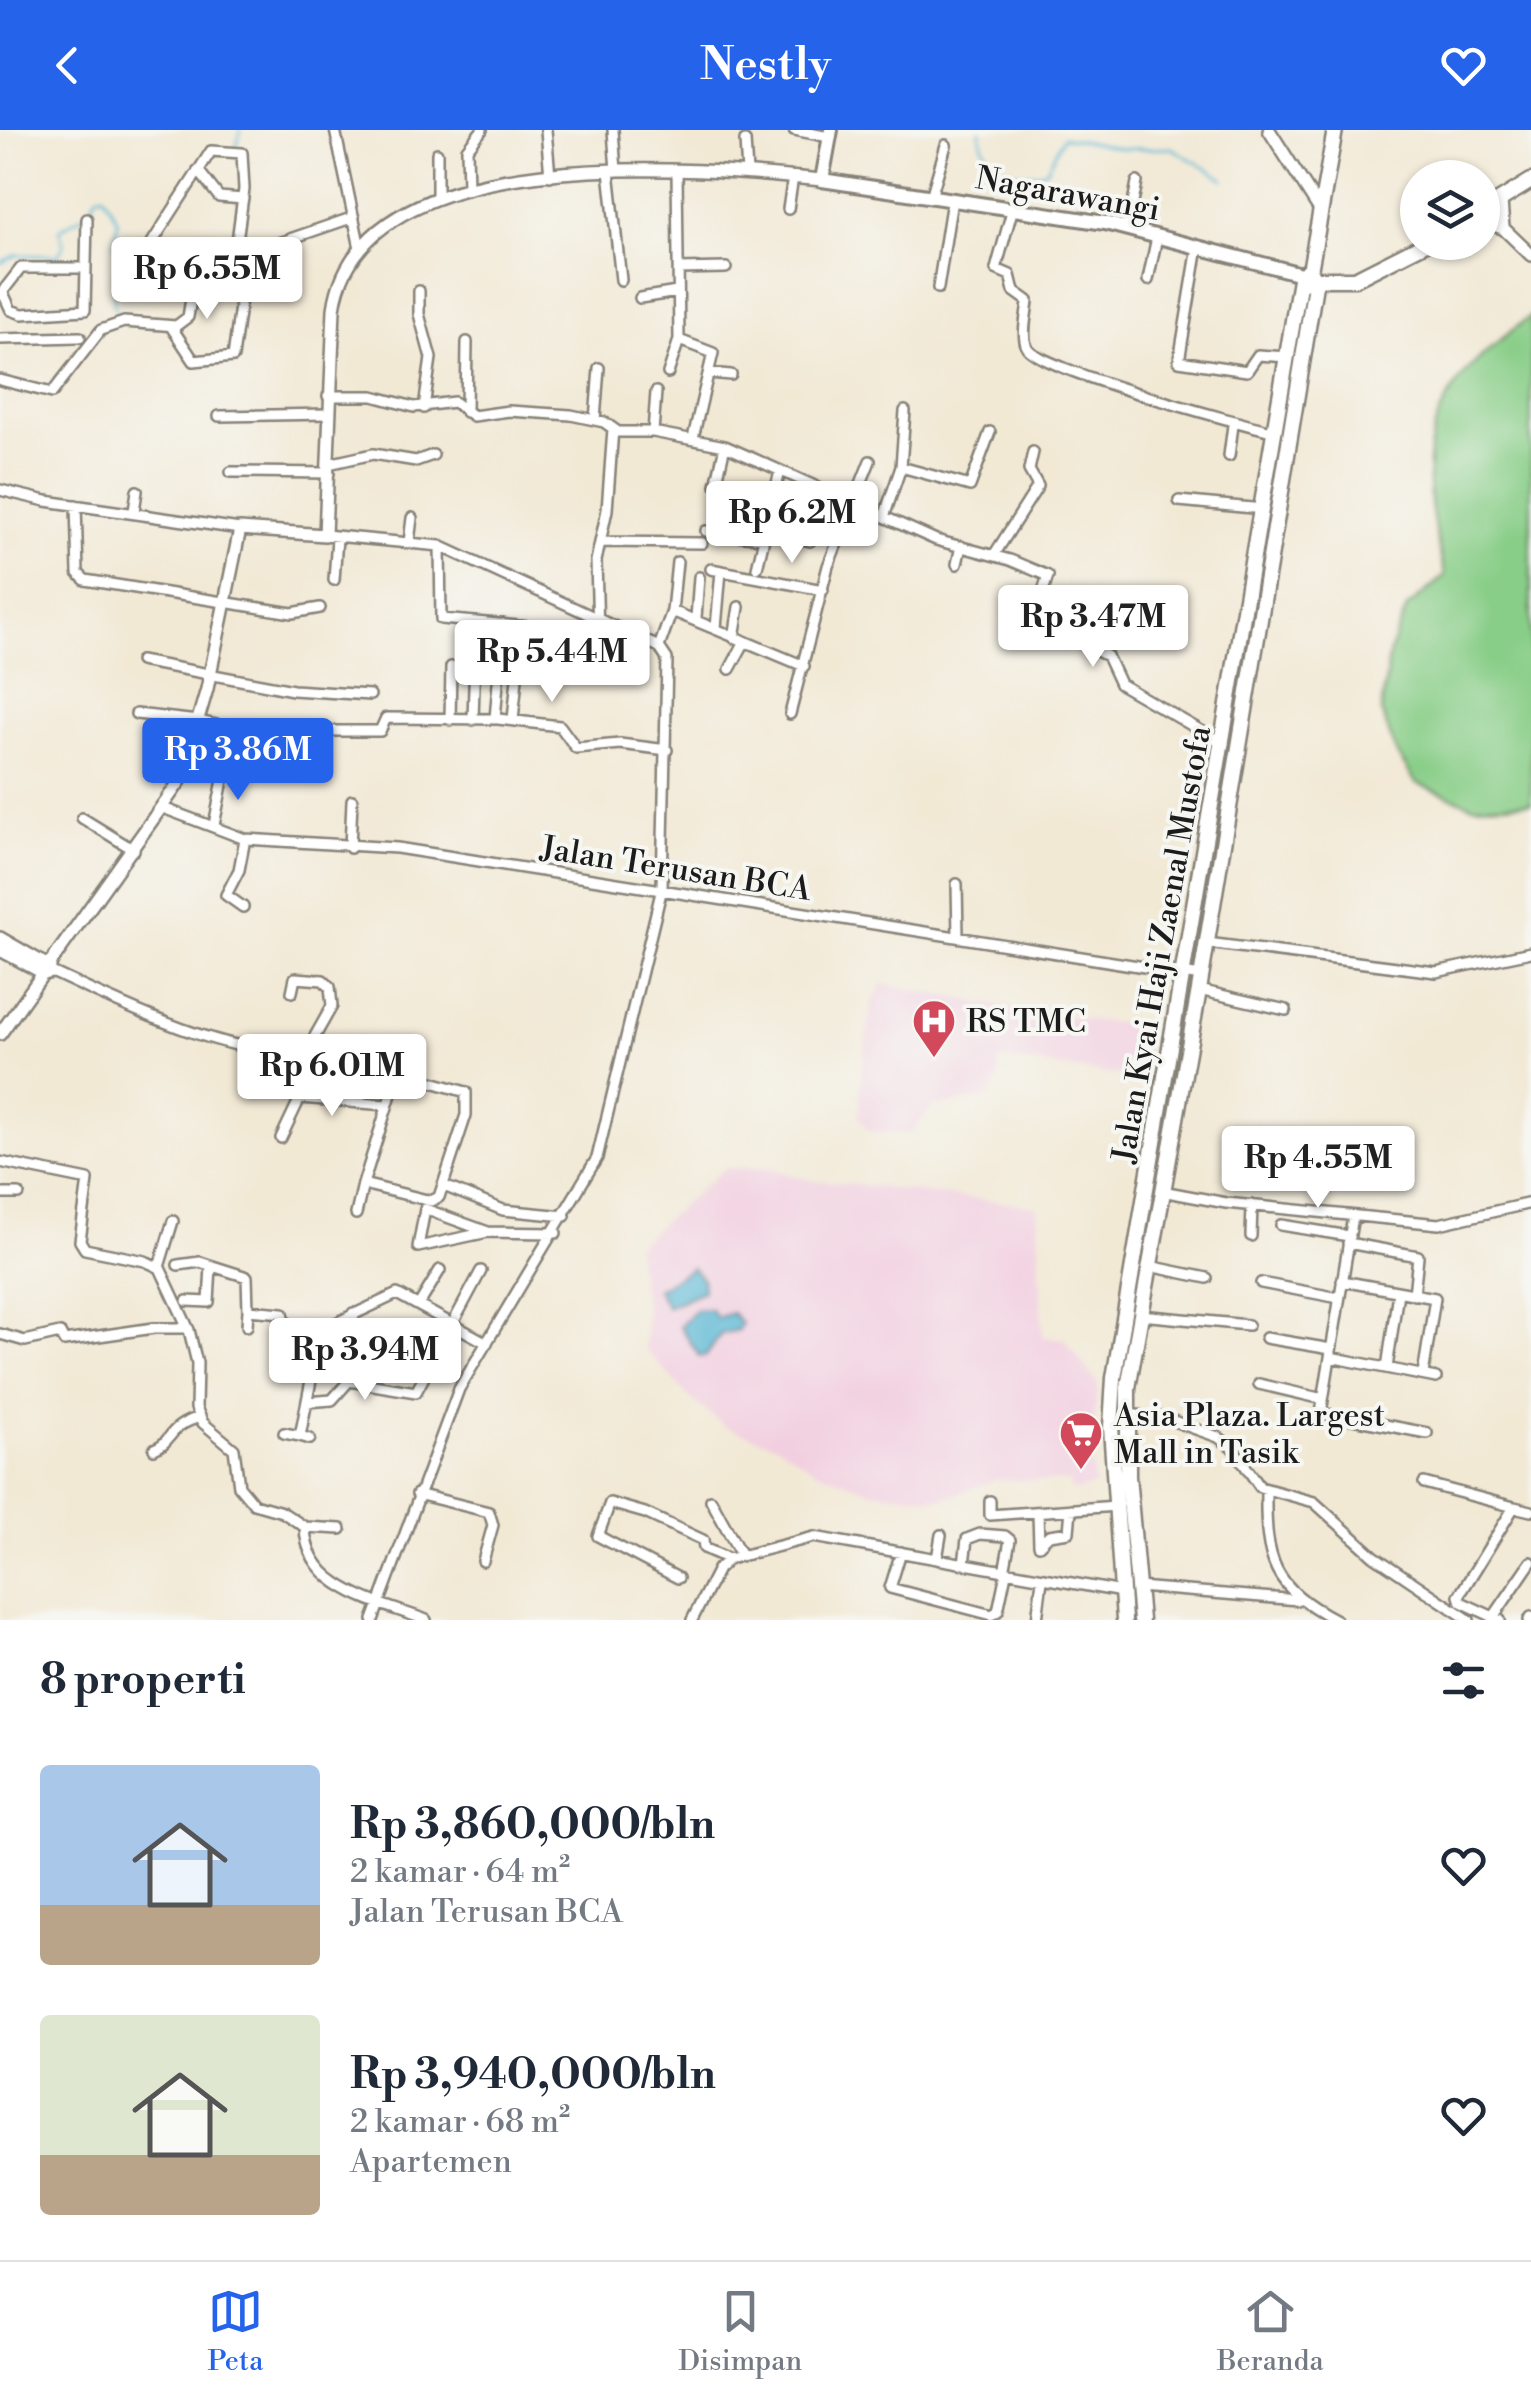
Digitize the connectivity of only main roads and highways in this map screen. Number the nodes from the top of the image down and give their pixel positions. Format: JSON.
{"nodes":[{"id":1,"x":1335,"y":130,"type":"edge"},
{"id":2,"x":830,"y":133,"type":"edge"},
{"id":3,"x":1531,"y":180,"type":"edge"},
{"id":4,"x":1500,"y":201,"type":"edge"},
{"id":5,"x":1400,"y":257,"type":"edge"},
{"id":6,"x":1308,"y":278,"type":"junction"},
{"id":7,"x":1282,"y":434,"type":"junction"},
{"id":8,"x":1260,"y":572,"type":"junction"},
{"id":9,"x":1237,"y":709,"type":"junction"},
{"id":10,"x":1212,"y":858,"type":"junction"},
{"id":11,"x":1195,"y":980,"type":"junction"},
{"id":12,"x":1167,"y":1123,"type":"junction"},
{"id":13,"x":1156,"y":1199,"type":"junction"},
{"id":14,"x":1125,"y":1364,"type":"junction"},
{"id":15,"x":1120,"y":1498,"type":"junction"},
{"id":16,"x":1124,"y":1620,"type":"edge"},
{"id":17,"x":1141,"y":1620,"type":"edge"}],
"edges":[{"from":1,"to":6,"type":"main road","name":"Jalan Kyai Haji Zaenal Mustofa"},
{"from":2,"to":6,"type":"main road","name":"Nagarawangi"},
{"from":3,"to":4,"type":"main road"},
{"from":5,"to":6,"type":"main road"},
{"from":6,"to":7,"type":"main road","name":"Jalan Kyai Haji Zaenal Mustofa"},
{"from":6,"to":7,"type":"main road","name":"Jalan Kyai Haji Zaenal Mustofa"},
{"from":7,"to":8,"type":"main road","name":"Jalan Kyai Haji Zaenal Mustofa"},
{"from":7,"to":8,"type":"main road","name":"Jalan Kyai Haji Zaenal Mustofa"},
{"from":8,"to":9,"type":"main road","name":"Jalan Kyai Haji Zaenal Mustofa"},
{"from":9,"to":10,"type":"main road","name":"Jalan Kyai Haji Zaenal Mustofa"},
{"from":9,"to":10,"type":"main road","name":"Jalan Kyai Haji Zaenal Mustofa"},
{"from":10,"to":11,"type":"main road","name":"Jalan Kyai Haji Zaenal Mustofa"},
{"from":10,"to":11,"type":"main road","name":"Jalan Kyai Haji Zaenal Mustofa"},
{"from":11,"to":12,"type":"main road","name":"Jalan Kyai Haji Zaenal Mustofa"},
{"from":11,"to":12,"type":"main road","name":"Jalan Kyai Haji Zaenal Mustofa"},
{"from":12,"to":13,"type":"main road","name":"Jalan Kyai Haji Zaenal Mustofa"},
{"from":13,"to":14,"type":"main road","name":"Jalan Kyai Haji Zaenal Mustofa"},
{"from":13,"to":14,"type":"main road","name":"Jalan Kyai Haji Zaenal Mustofa"},
{"from":14,"to":15,"type":"main road","name":"Jalan Kyai Haji Zaenal Mustofa"},
{"from":14,"to":15,"type":"main road","name":"Jalan Kyai Haji Zaenal Mustofa"},
{"from":15,"to":16,"type":"main road","name":"Jalan Kyai Haji Zaenal Mustofa"},
{"from":15,"to":17,"type":"main road","name":"Jalan Kyai Haji Zaenal Mustofa"}]}
